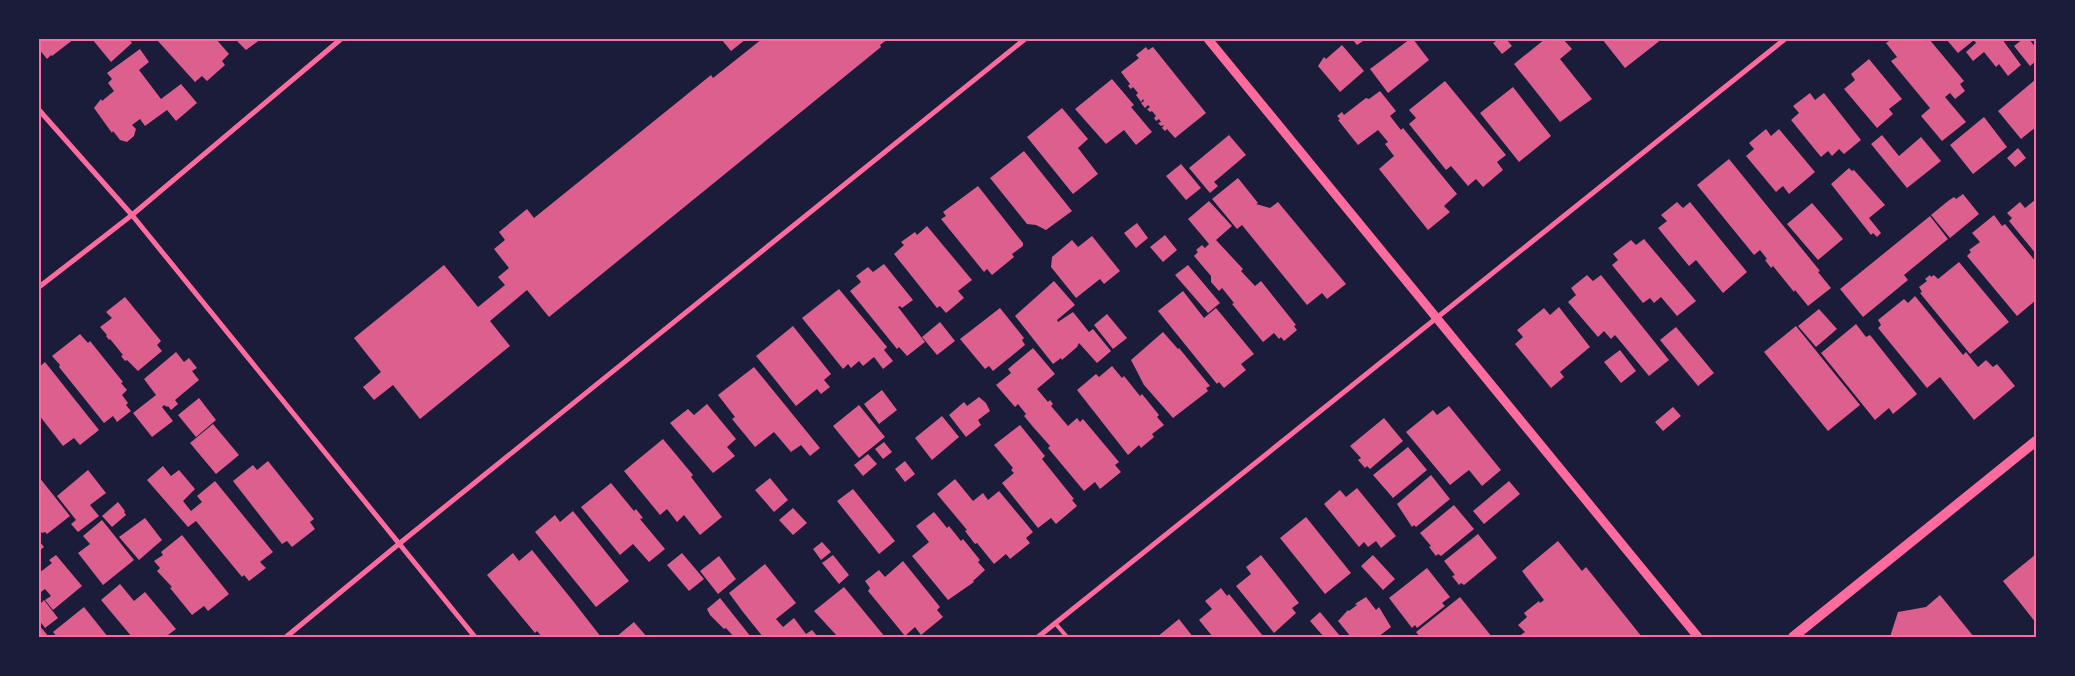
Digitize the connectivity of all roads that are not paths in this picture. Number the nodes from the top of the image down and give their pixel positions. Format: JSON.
{"nodes":[{"id":1,"x":341,"y":39,"type":"edge"},
{"id":2,"x":1025,"y":39,"type":"edge"},
{"id":3,"x":1208,"y":39,"type":"edge"},
{"id":4,"x":1785,"y":39,"type":"edge"},
{"id":5,"x":39,"y":110,"type":"edge"},
{"id":6,"x":132,"y":216,"type":"junction"},
{"id":7,"x":39,"y":287,"type":"edge"},
{"id":8,"x":1438,"y":318,"type":"junction"},
{"id":9,"x":2036,"y":441,"type":"edge"},
{"id":10,"x":400,"y":543,"type":"junction"},
{"id":11,"x":1055,"y":623,"type":"junction"},
{"id":12,"x":286,"y":637,"type":"edge"},
{"id":13,"x":475,"y":637,"type":"edge"},
{"id":14,"x":1038,"y":637,"type":"edge"},
{"id":15,"x":1066,"y":637,"type":"edge"},
{"id":16,"x":1698,"y":637,"type":"edge"},
{"id":17,"x":1792,"y":637,"type":"edge"}],
"edges":[{"from":1,"to":6,"type":"street"},
{"from":2,"to":10,"type":"street"},
{"from":3,"to":8,"type":"street"},
{"from":4,"to":8,"type":"street"},
{"from":5,"to":6,"type":"street"},
{"from":6,"to":7,"type":"street"},
{"from":6,"to":10,"type":"street"},
{"from":8,"to":11,"type":"street"},
{"from":8,"to":16,"type":"street"},
{"from":9,"to":17,"type":"main road"},
{"from":10,"to":12,"type":"street"},
{"from":10,"to":13,"type":"street"},
{"from":11,"to":14,"type":"street"},
{"from":11,"to":15,"type":"lane"}]}
